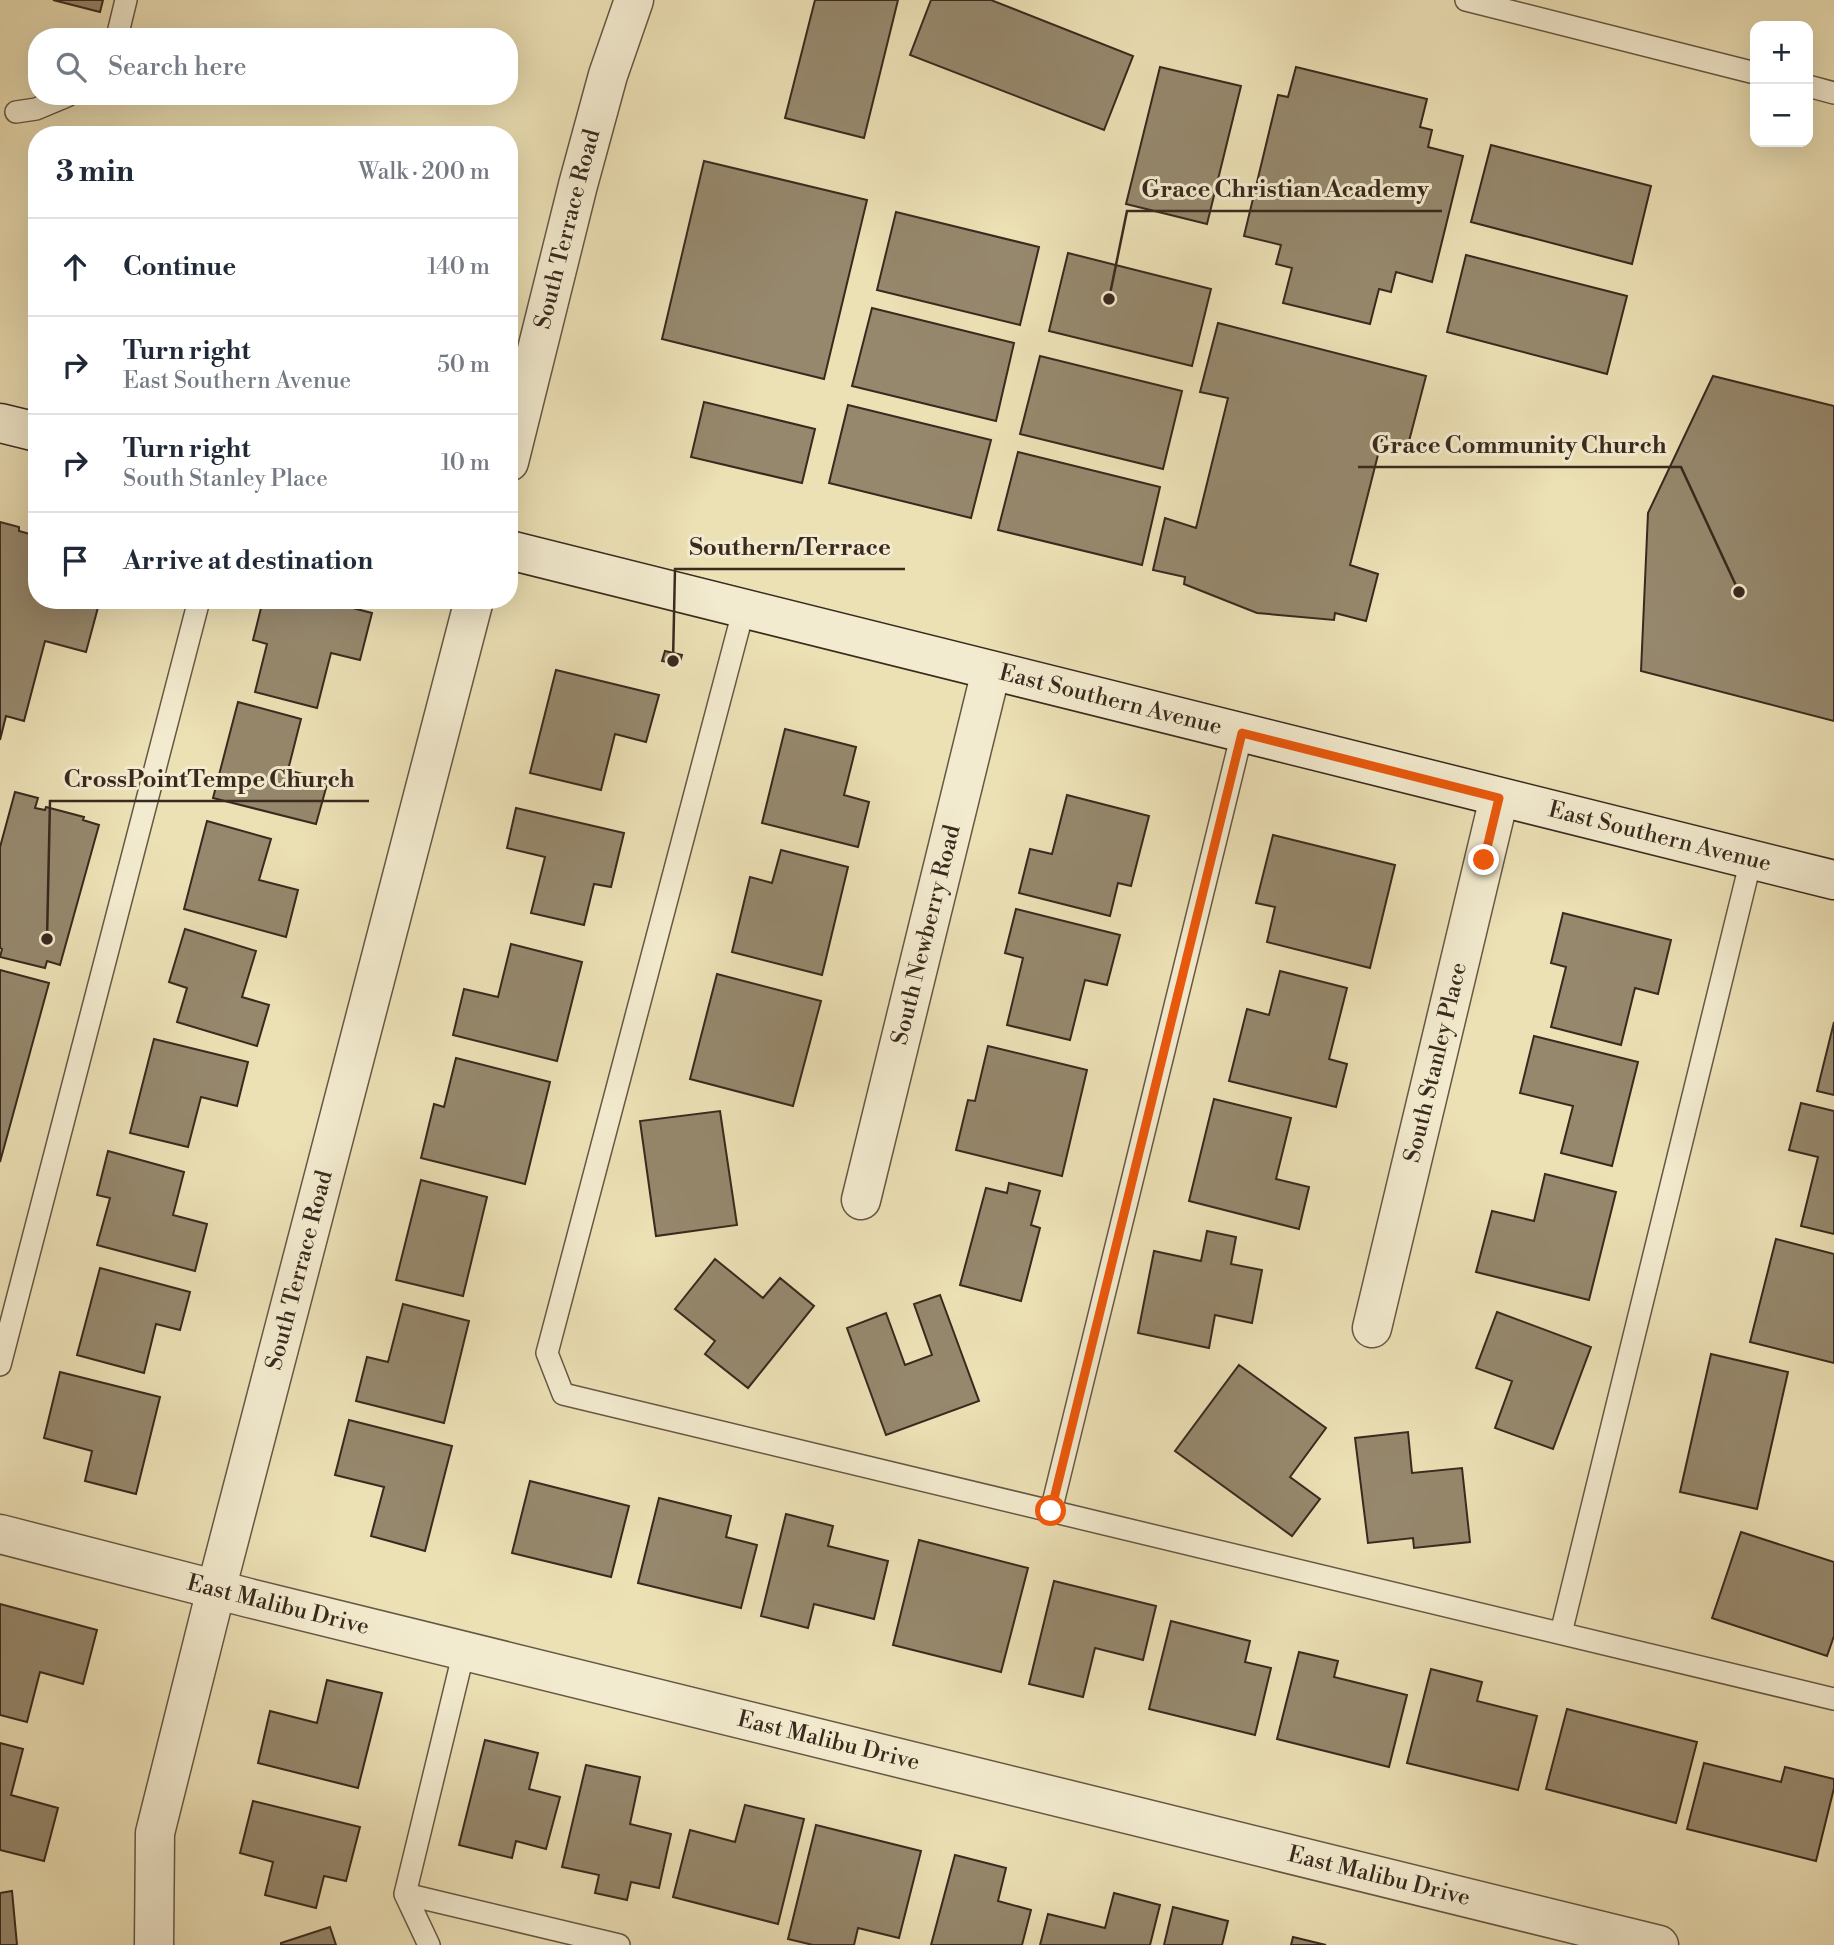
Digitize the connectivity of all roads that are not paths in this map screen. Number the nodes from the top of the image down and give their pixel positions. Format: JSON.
{"nodes":[{"id":1,"x":126,"y":0,"type":"edge"},
{"id":2,"x":634,"y":0,"type":"edge"},
{"id":3,"x":1466,"y":0,"type":"edge"},
{"id":4,"x":119,"y":28,"type":"edge"},
{"id":5,"x":1750,"y":72,"type":"edge"},
{"id":6,"x":1813,"y":87,"type":"edge"},
{"id":7,"x":1834,"y":93,"type":"edge"},
{"id":8,"x":46,"y":105,"type":"edge"},
{"id":9,"x":16,"y":112,"type":"dead end"},
{"id":10,"x":0,"y":423,"type":"edge"},
{"id":11,"x":518,"y":427,"type":"edge"},
{"id":12,"x":28,"y":430,"type":"edge"},
{"id":13,"x":518,"y":552,"type":"edge"},
{"id":14,"x":744,"y":608,"type":"junction"},
{"id":15,"x":197,"y":609,"type":"edge"},
{"id":16,"x":472,"y":609,"type":"edge"},
{"id":17,"x":991,"y":671,"type":"junction"},
{"id":18,"x":1242,"y":733,"type":"junction"},
{"id":19,"x":1499,"y":798,"type":"junction"},
{"id":20,"x":1751,"y":860,"type":"junction"},
{"id":21,"x":1834,"y":880,"type":"edge"},
{"id":22,"x":861,"y":1200,"type":"dead end"},
{"id":23,"x":1372,"y":1328,"type":"dead end"},
{"id":24,"x":0,"y":1365,"type":"edge"},
{"id":25,"x":1051,"y":1511,"type":"junction"},
{"id":26,"x":0,"y":1534,"type":"edge"},
{"id":27,"x":216,"y":1590,"type":"junction"},
{"id":28,"x":1561,"y":1633,"type":"junction"},
{"id":29,"x":464,"y":1651,"type":"junction"},
{"id":30,"x":1834,"y":1699,"type":"edge"},
{"id":31,"x":405,"y":1894,"type":"junction"},
{"id":32,"x":154,"y":1945,"type":"edge"},
{"id":33,"x":429,"y":1945,"type":"edge"},
{"id":34,"x":619,"y":1945,"type":"edge"},
{"id":35,"x":1659,"y":1945,"type":"edge"}],
"edges":[{"from":1,"to":4,"type":"lane"},
{"from":2,"to":11,"type":"street","name":"South Terrace Road"},
{"from":3,"to":5,"type":"lane"},
{"from":6,"to":7,"type":"lane"},
{"from":8,"to":9,"type":"lane"},
{"from":10,"to":12,"type":"street"},
{"from":13,"to":14,"type":"street","name":"East Southern Avenue"},
{"from":14,"to":17,"type":"street","name":"East Southern Avenue"},
{"from":14,"to":25,"type":"lane"},
{"from":15,"to":24,"type":"lane"},
{"from":16,"to":27,"type":"street","name":"South Terrace Road"},
{"from":17,"to":18,"type":"street","name":"East Southern Avenue"},
{"from":17,"to":22,"type":"street","name":"South Newberry Road"},
{"from":18,"to":19,"type":"street","name":"East Southern Avenue"},
{"from":18,"to":25,"type":"lane"},
{"from":19,"to":20,"type":"street","name":"East Southern Avenue"},
{"from":19,"to":23,"type":"street","name":"South Stanley Place"},
{"from":20,"to":21,"type":"street","name":"East Southern Avenue"},
{"from":20,"to":28,"type":"lane"},
{"from":25,"to":28,"type":"lane"},
{"from":26,"to":27,"type":"street","name":"East Malibu Drive"},
{"from":27,"to":29,"type":"street","name":"East Malibu Drive"},
{"from":27,"to":32,"type":"street","name":"South Terrace Road"},
{"from":28,"to":30,"type":"lane"},
{"from":29,"to":31,"type":"lane"},
{"from":29,"to":35,"type":"street","name":"East Malibu Drive"},
{"from":31,"to":33,"type":"lane"},
{"from":31,"to":34,"type":"lane"}]}
